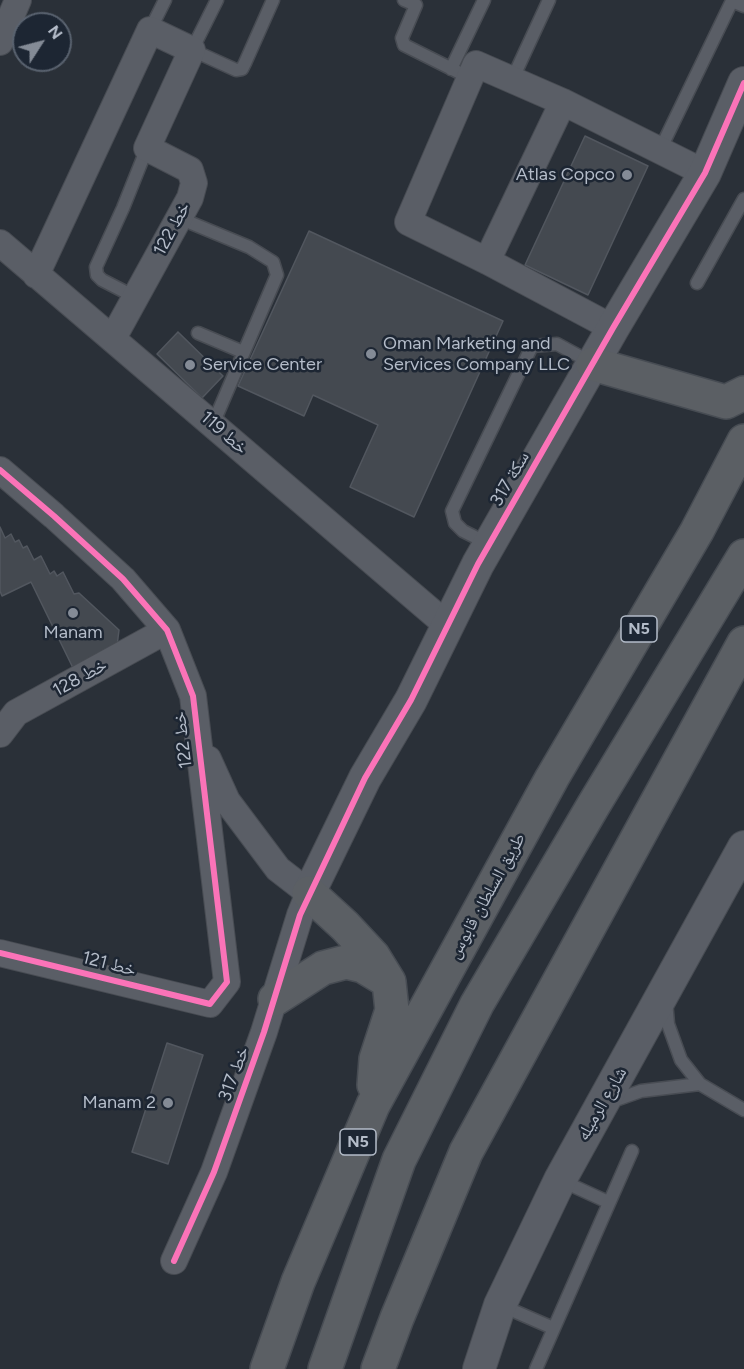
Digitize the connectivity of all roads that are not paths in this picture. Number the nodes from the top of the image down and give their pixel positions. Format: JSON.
{"nodes":[{"id":1,"x":18,"y":0,"type":"edge"},
{"id":2,"x":165,"y":0,"type":"edge"},
{"id":3,"x":217,"y":0,"type":"edge"},
{"id":4,"x":273,"y":0,"type":"edge"},
{"id":5,"x":404,"y":0,"type":"edge"},
{"id":6,"x":484,"y":0,"type":"edge"},
{"id":7,"x":549,"y":0,"type":"edge"},
{"id":8,"x":417,"y":3,"type":"edge"},
{"id":9,"x":744,"y":6,"type":"edge"},
{"id":10,"x":150,"y":30,"type":"junction"},
{"id":11,"x":0,"y":42,"type":"edge"},
{"id":12,"x":192,"y":50,"type":"junction"},
{"id":13,"x":461,"y":74,"type":"junction"},
{"id":14,"x":512,"y":80,"type":"junction"},
{"id":15,"x":744,"y":83,"type":"edge"},
{"id":16,"x":563,"y":102,"type":"junction"},
{"id":17,"x":147,"y":148,"type":"junction"},
{"id":18,"x":660,"y":150,"type":"junction"},
{"id":19,"x":705,"y":173,"type":"junction"},
{"id":20,"x":744,"y":199,"type":"edge"},
{"id":21,"x":178,"y":218,"type":"junction"},
{"id":22,"x":0,"y":243,"type":"edge"},
{"id":23,"x":487,"y":261,"type":"junction"},
{"id":24,"x":36,"y":275,"type":"junction"},
{"id":25,"x":697,"y":283,"type":"dead end"},
{"id":26,"x":135,"y":297,"type":"junction"},
{"id":27,"x":613,"y":328,"type":"junction"},
{"id":28,"x":198,"y":333,"type":"dead end"},
{"id":29,"x":113,"y":338,"type":"junction"},
{"id":30,"x":243,"y":352,"type":"junction"},
{"id":31,"x":593,"y":364,"type":"junction"},
{"id":32,"x":744,"y":393,"type":"edge"},
{"id":33,"x":213,"y":424,"type":"junction"},
{"id":34,"x":744,"y":441,"type":"edge"},
{"id":35,"x":0,"y":470,"type":"edge"},
{"id":36,"x":490,"y":544,"type":"junction"},
{"id":37,"x":744,"y":556,"type":"edge"},
{"id":38,"x":447,"y":625,"type":"junction"},
{"id":39,"x":167,"y":630,"type":"junction"},
{"id":40,"x":744,"y":643,"type":"edge"},
{"id":41,"x":744,"y":673,"type":"edge"},
{"id":42,"x":697,"y":730,"type":"junction"},
{"id":43,"x":0,"y":734,"type":"edge"},
{"id":44,"x":198,"y":737,"type":"junction"},
{"id":45,"x":744,"y":847,"type":"edge"},
{"id":46,"x":309,"y":893,"type":"junction"},
{"id":47,"x":0,"y":952,"type":"edge"},
{"id":48,"x":389,"y":982,"type":"junction"},
{"id":49,"x":665,"y":992,"type":"junction"},
{"id":50,"x":275,"y":999,"type":"junction"},
{"id":51,"x":210,"y":1004,"type":"joint"},
{"id":52,"x":700,"y":1084,"type":"junction"},
{"id":53,"x":373,"y":1105,"type":"junction"},
{"id":54,"x":602,"y":1105,"type":"junction"},
{"id":55,"x":744,"y":1110,"type":"edge"},
{"id":56,"x":632,"y":1151,"type":"dead end"},
{"id":57,"x":560,"y":1180,"type":"junction"},
{"id":58,"x":608,"y":1202,"type":"junction"},
{"id":59,"x":174,"y":1261,"type":"dead end"},
{"id":60,"x":500,"y":1305,"type":"junction"},
{"id":61,"x":553,"y":1328,"type":"junction"},
{"id":62,"x":267,"y":1369,"type":"edge"},
{"id":63,"x":325,"y":1369,"type":"edge"},
{"id":64,"x":378,"y":1369,"type":"edge"},
{"id":65,"x":479,"y":1369,"type":"edge"},
{"id":66,"x":536,"y":1369,"type":"edge"}],
"edges":[{"from":1,"to":11,"type":"street"},
{"from":2,"to":10,"type":"lane"},
{"from":3,"to":12,"type":"lane"},
{"from":4,"to":12,"type":"lane"},
{"from":5,"to":8,"type":"lane"},
{"from":6,"to":13,"type":"lane"},
{"from":7,"to":14,"type":"lane"},
{"from":8,"to":13,"type":"lane"},
{"from":9,"to":18,"type":"lane"},
{"from":10,"to":12,"type":"street"},
{"from":10,"to":24,"type":"street"},
{"from":12,"to":17,"type":"street"},
{"from":13,"to":14,"type":"street"},
{"from":13,"to":23,"type":"street"},
{"from":14,"to":16,"type":"street"},
{"from":15,"to":19,"type":"street","name":"سكة 317"},
{"from":16,"to":18,"type":"street"},
{"from":16,"to":23,"type":"street"},
{"from":17,"to":21,"type":"street","name":"خط 122"},
{"from":17,"to":26,"type":"lane"},
{"from":18,"to":19,"type":"street"},
{"from":19,"to":27,"type":"street","name":"سكة 317"},
{"from":20,"to":25,"type":"lane"},
{"from":21,"to":26,"type":"street","name":"خط 122"},
{"from":21,"to":30,"type":"lane"},
{"from":22,"to":24,"type":"street","name":"خط 119"},
{"from":23,"to":27,"type":"street"},
{"from":24,"to":29,"type":"street","name":"خط 119"},
{"from":26,"to":29,"type":"street","name":"خط 122"},
{"from":27,"to":31,"type":"street","name":"سكة 317"},
{"from":28,"to":30,"type":"lane"},
{"from":29,"to":33,"type":"street","name":"خط 119"},
{"from":30,"to":33,"type":"lane"},
{"from":31,"to":32,"type":"highway"},
{"from":31,"to":36,"type":"street","name":"سكة 317"},
{"from":31,"to":36,"type":"lane"},
{"from":33,"to":38,"type":"street","name":"خط 119"},
{"from":34,"to":53,"type":"highway","name":"طريق السلطان قابوس","number":"N5"},
{"from":35,"to":39,"type":"street","name":"خط 122"},
{"from":36,"to":38,"type":"street","name":"سكة 317"},
{"from":37,"to":63,"type":"highway","number":"N5"},
{"from":38,"to":46,"type":"street","name":"سكة 317"},
{"from":39,"to":43,"type":"street","name":"خط 128"},
{"from":39,"to":44,"type":"street","name":"خط 122"},
{"from":40,"to":42,"type":"highway"},
{"from":41,"to":42,"type":"street"},
{"from":42,"to":64,"type":"highway"},
{"from":44,"to":46,"type":"street"},
{"from":44,"to":51,"type":"street","name":"خط 122"},
{"from":45,"to":49,"type":"street","name":"شارع الرميله"},
{"from":46,"to":48,"type":"highway"},
{"from":46,"to":50,"type":"street","name":"خط 317"},
{"from":47,"to":51,"type":"street","name":"خط 121"},
{"from":48,"to":50,"type":"highway"},
{"from":48,"to":53,"type":"highway"},
{"from":49,"to":52,"type":"lane"},
{"from":49,"to":54,"type":"street","name":"شارع الرميله"},
{"from":50,"to":59,"type":"street","name":"خط 317"},
{"from":52,"to":54,"type":"lane"},
{"from":52,"to":55,"type":"lane"},
{"from":53,"to":62,"type":"highway","name":"طريق السلطان قابوس","number":"N5"},
{"from":54,"to":57,"type":"street","name":"شارع الرميله"},
{"from":56,"to":58,"type":"lane"},
{"from":57,"to":58,"type":"lane"},
{"from":57,"to":60,"type":"street","name":"شارع الرميله"},
{"from":58,"to":61,"type":"lane"},
{"from":60,"to":61,"type":"lane"},
{"from":60,"to":65,"type":"street","name":"شارع الرميله"},
{"from":61,"to":66,"type":"lane"}]}
